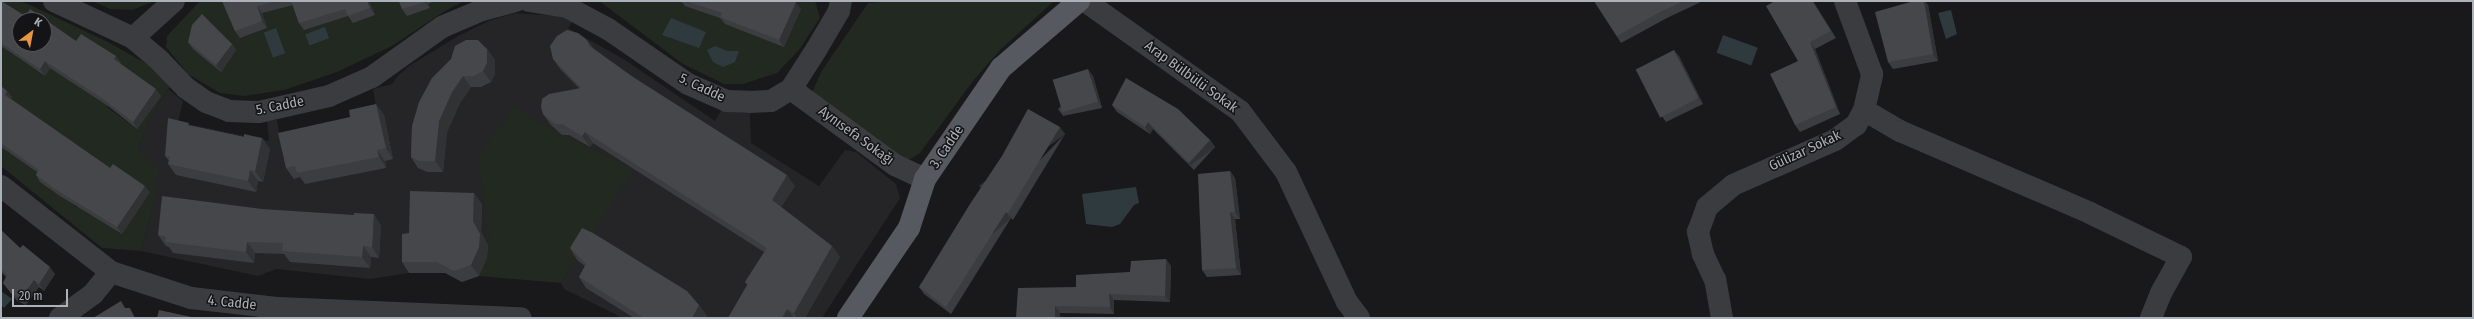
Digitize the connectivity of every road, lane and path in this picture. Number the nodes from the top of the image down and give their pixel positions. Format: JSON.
{"nodes":[{"id":1,"x":54,"y":1,"type":"edge"},
{"id":2,"x":174,"y":1,"type":"edge"},
{"id":3,"x":516,"y":1,"type":"edge"},
{"id":4,"x":529,"y":1,"type":"edge"},
{"id":5,"x":841,"y":1,"type":"edge"},
{"id":6,"x":1079,"y":1,"type":"edge"},
{"id":7,"x":1085,"y":1,"type":"edge"},
{"id":8,"x":1845,"y":1,"type":"edge"},
{"id":9,"x":133,"y":38,"type":"junction"},
{"id":10,"x":790,"y":89,"type":"junction"},
{"id":11,"x":1864,"y":110,"type":"junction"},
{"id":12,"x":925,"y":179,"type":"junction"},
{"id":13,"x":1,"y":186,"type":"edge"},
{"id":14,"x":111,"y":272,"type":"junction"},
{"id":15,"x":294,"y":313,"type":"edge"},
{"id":16,"x":60,"y":318,"type":"edge"},
{"id":17,"x":519,"y":318,"type":"edge"},
{"id":18,"x":848,"y":318,"type":"edge"},
{"id":19,"x":1359,"y":318,"type":"edge"},
{"id":20,"x":1722,"y":318,"type":"edge"},
{"id":21,"x":2151,"y":318,"type":"edge"}],
"edges":[{"from":1,"to":9,"type":"street","name":"5. Cadde"},
{"from":2,"to":9,"type":"street"},
{"from":3,"to":9,"type":"street","name":"5. Cadde"},
{"from":4,"to":10,"type":"street","name":"5. Cadde"},
{"from":5,"to":10,"type":"street","name":"5. Cadde"},
{"from":6,"to":12,"type":"main road","name":"3. Cadde"},
{"from":7,"to":19,"type":"street","name":"Arap Bülbülü Sokak"},
{"from":8,"to":11,"type":"street","name":"Gülizar Sokak"},
{"from":10,"to":12,"type":"street","name":"Aynısefa Sokağı"},
{"from":11,"to":20,"type":"street","name":"Gülizar Sokak"},
{"from":11,"to":21,"type":"street"},
{"from":12,"to":18,"type":"main road","name":"3. Cadde"},
{"from":13,"to":14,"type":"street","name":"4. Cadde"},
{"from":14,"to":15,"type":"street","name":"4. Cadde"},
{"from":14,"to":16,"type":"street"},
{"from":15,"to":17,"type":"street","name":"4. Cadde"}]}
